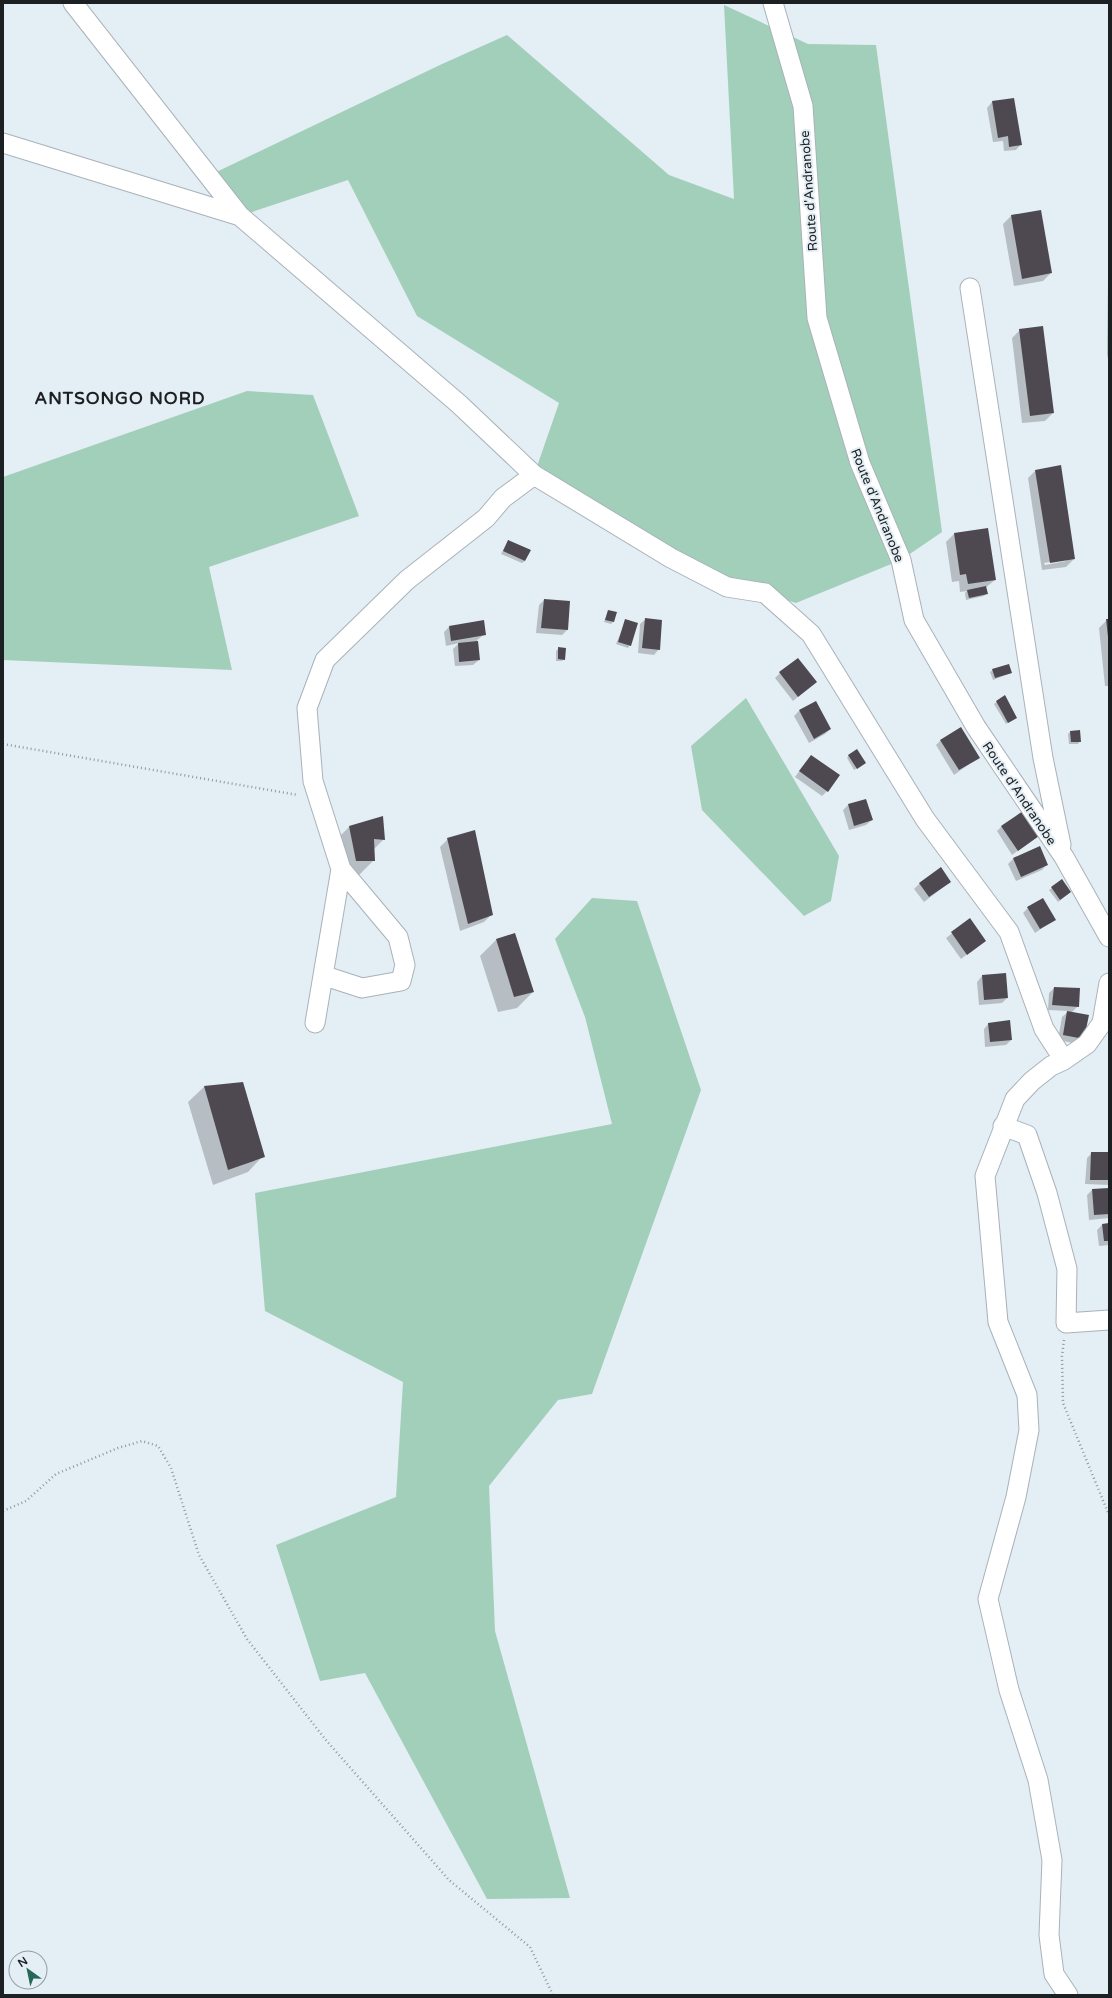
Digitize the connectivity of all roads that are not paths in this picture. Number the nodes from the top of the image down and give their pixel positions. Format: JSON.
{"nodes":[{"id":1,"x":772,"y":3,"type":"edge"},
{"id":2,"x":81,"y":6,"type":"edge"},
{"id":3,"x":3,"y":143,"type":"edge"},
{"id":4,"x":240,"y":216,"type":"junction"},
{"id":5,"x":970,"y":288,"type":"dead end"},
{"id":6,"x":534,"y":475,"type":"junction"},
{"id":7,"x":1064,"y":857,"type":"junction"},
{"id":8,"x":341,"y":869,"type":"junction"},
{"id":9,"x":1109,"y":937,"type":"edge"},
{"id":10,"x":324,"y":976,"type":"junction"},
{"id":11,"x":1109,"y":983,"type":"edge"},
{"id":12,"x":315,"y":1023,"type":"dead end"},
{"id":13,"x":1064,"y":1060,"type":"junction"},
{"id":14,"x":1004,"y":1126,"type":"junction"},
{"id":15,"x":1109,"y":1320,"type":"edge"},
{"id":16,"x":1068,"y":1995,"type":"edge"}],
"edges":[{"from":1,"to":7,"type":"street","name":"Route d'Andranobe"},
{"from":2,"to":4,"type":"street"},
{"from":3,"to":4,"type":"street"},
{"from":4,"to":6,"type":"street"},
{"from":5,"to":7,"type":"street"},
{"from":6,"to":8,"type":"street"},
{"from":6,"to":13,"type":"street"},
{"from":7,"to":9,"type":"street","name":"Route d'Andranobe"},
{"from":8,"to":10,"type":"street"},
{"from":8,"to":10,"type":"street"},
{"from":10,"to":12,"type":"street"},
{"from":11,"to":13,"type":"street"},
{"from":13,"to":14,"type":"street"},
{"from":14,"to":15,"type":"street"},
{"from":14,"to":16,"type":"street"}]}
